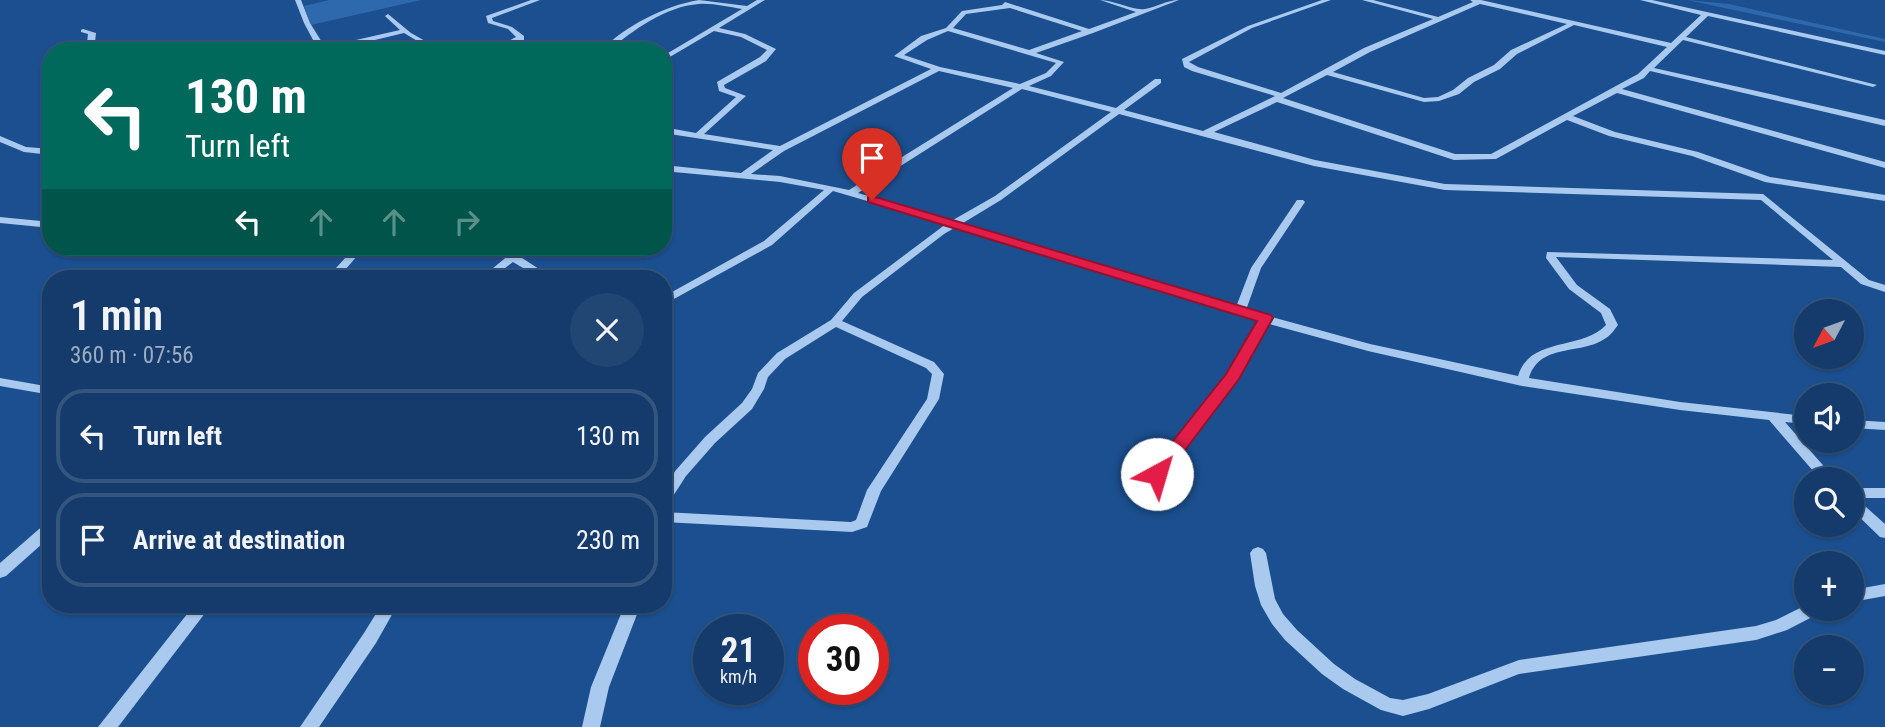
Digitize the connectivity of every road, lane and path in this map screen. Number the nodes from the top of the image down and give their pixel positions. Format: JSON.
{"nodes":[{"id":1,"x":298,"y":0,"type":"edge"},
{"id":2,"x":537,"y":0,"type":"edge"},
{"id":3,"x":762,"y":0,"type":"edge"},
{"id":4,"x":995,"y":0,"type":"edge"},
{"id":5,"x":1103,"y":0,"type":"edge"},
{"id":6,"x":1176,"y":0,"type":"edge"},
{"id":7,"x":1328,"y":0,"type":"edge"},
{"id":8,"x":1365,"y":0,"type":"edge"},
{"id":9,"x":1643,"y":0,"type":"edge"},
{"id":10,"x":701,"y":1,"type":"edge"},
{"id":11,"x":1475,"y":1,"type":"edge"},
{"id":12,"x":1010,"y":6,"type":"junction"},
{"id":13,"x":748,"y":9,"type":"junction"},
{"id":14,"x":1144,"y":12,"type":"junction"},
{"id":15,"x":1706,"y":14,"type":"junction"},
{"id":16,"x":388,"y":16,"type":"dead end"},
{"id":17,"x":1436,"y":18,"type":"junction"},
{"id":18,"x":1574,"y":23,"type":"junction"},
{"id":19,"x":712,"y":29,"type":"junction"},
{"id":20,"x":948,"y":29,"type":"junction"},
{"id":21,"x":83,"y":31,"type":"dead end"},
{"id":22,"x":405,"y":31,"type":"junction"},
{"id":23,"x":1091,"y":32,"type":"junction"},
{"id":24,"x":1682,"y":38,"type":"junction"},
{"id":25,"x":91,"y":42,"type":"edge"},
{"id":26,"x":318,"y":42,"type":"edge"},
{"id":27,"x":358,"y":42,"type":"edge"},
{"id":28,"x":424,"y":42,"type":"edge"},
{"id":29,"x":512,"y":42,"type":"edge"},
{"id":30,"x":616,"y":42,"type":"edge"},
{"id":31,"x":1673,"y":46,"type":"junction"},
{"id":32,"x":1031,"y":52,"type":"junction"},
{"id":33,"x":672,"y":53,"type":"edge"},
{"id":34,"x":1885,"y":53,"type":"edge"},
{"id":35,"x":1650,"y":68,"type":"junction"},
{"id":36,"x":938,"y":69,"type":"junction"},
{"id":37,"x":1328,"y":73,"type":"junction"},
{"id":38,"x":1158,"y":81,"type":"dead end"},
{"id":39,"x":1873,"y":85,"type":"dead end"},
{"id":40,"x":1020,"y":87,"type":"junction"},
{"id":41,"x":1616,"y":90,"type":"junction"},
{"id":42,"x":1280,"y":97,"type":"junction"},
{"id":43,"x":1115,"y":112,"type":"junction"},
{"id":44,"x":1567,"y":117,"type":"junction"},
{"id":45,"x":1885,"y":123,"type":"edge"},
{"id":46,"x":672,"y":131,"type":"edge"},
{"id":47,"x":1207,"y":133,"type":"junction"},
{"id":48,"x":698,"y":135,"type":"junction"},
{"id":49,"x":0,"y":139,"type":"edge"},
{"id":50,"x":781,"y":149,"type":"junction"},
{"id":51,"x":42,"y":151,"type":"edge"},
{"id":52,"x":1885,"y":165,"type":"edge"},
{"id":53,"x":672,"y":169,"type":"edge"},
{"id":54,"x":743,"y":175,"type":"junction"},
{"id":55,"x":1768,"y":180,"type":"junction"},
{"id":56,"x":831,"y":188,"type":"junction"},
{"id":57,"x":851,"y":193,"type":"junction"},
{"id":58,"x":1763,"y":197,"type":"junction"},
{"id":59,"x":1885,"y":198,"type":"edge"},
{"id":60,"x":1300,"y":202,"type":"dead end"},
{"id":61,"x":0,"y":220,"type":"edge"},
{"id":62,"x":956,"y":223,"type":"junction"},
{"id":63,"x":42,"y":224,"type":"edge"},
{"id":64,"x":352,"y":256,"type":"edge"},
{"id":65,"x":512,"y":256,"type":"edge"},
{"id":66,"x":521,"y":256,"type":"edge"},
{"id":67,"x":1844,"y":264,"type":"junction"},
{"id":68,"x":339,"y":270,"type":"edge"},
{"id":69,"x":496,"y":270,"type":"edge"},
{"id":70,"x":534,"y":270,"type":"edge"},
{"id":71,"x":1885,"y":289,"type":"edge"},
{"id":72,"x":672,"y":294,"type":"edge"},
{"id":73,"x":1240,"y":312,"type":"junction"},
{"id":74,"x":1266,"y":318,"type":"junction"},
{"id":75,"x":835,"y":322,"type":"junction"},
{"id":76,"x":0,"y":382,"type":"edge"},
{"id":77,"x":1522,"y":382,"type":"junction"},
{"id":78,"x":42,"y":389,"type":"edge"},
{"id":79,"x":1773,"y":417,"type":"junction"},
{"id":80,"x":1794,"y":420,"type":"edge"},
{"id":81,"x":1864,"y":424,"type":"edge"},
{"id":82,"x":1885,"y":425,"type":"edge"},
{"id":83,"x":1817,"y":467,"type":"edge"},
{"id":84,"x":1157,"y":474,"type":"dead end"},
{"id":85,"x":672,"y":486,"type":"edge"},
{"id":86,"x":1864,"y":493,"type":"edge"},
{"id":87,"x":1885,"y":493,"type":"edge"},
{"id":88,"x":1864,"y":513,"type":"edge"},
{"id":89,"x":672,"y":517,"type":"edge"},
{"id":90,"x":1885,"y":533,"type":"edge"},
{"id":91,"x":42,"y":535,"type":"edge"},
{"id":92,"x":1258,"y":553,"type":"dead end"},
{"id":93,"x":0,"y":572,"type":"edge"},
{"id":94,"x":1885,"y":590,"type":"edge"},
{"id":95,"x":1864,"y":594,"type":"edge"},
{"id":96,"x":197,"y":613,"type":"edge"},
{"id":97,"x":385,"y":613,"type":"edge"},
{"id":98,"x":629,"y":613,"type":"edge"},
{"id":99,"x":1794,"y":618,"type":"edge"},
{"id":100,"x":107,"y":727,"type":"edge"},
{"id":101,"x":309,"y":727,"type":"edge"},
{"id":102,"x":591,"y":727,"type":"edge"}],
"edges":[{"from":1,"to":26,"type":"street"},
{"from":2,"to":29,"type":"street"},
{"from":3,"to":13,"type":"street"},
{"from":4,"to":12,"type":"street"},
{"from":5,"to":14,"type":"street"},
{"from":6,"to":14,"type":"street"},
{"from":7,"to":42,"type":"street"},
{"from":8,"to":17,"type":"street"},
{"from":9,"to":15,"type":"street"},
{"from":10,"to":13,"type":"street"},
{"from":10,"to":30,"type":"street"},
{"from":11,"to":17,"type":"street"},
{"from":11,"to":18,"type":"street"},
{"from":12,"to":20,"type":"street"},
{"from":12,"to":23,"type":"street"},
{"from":13,"to":19,"type":"street"},
{"from":14,"to":23,"type":"street"},
{"from":15,"to":24,"type":"street"},
{"from":15,"to":34,"type":"street"},
{"from":16,"to":22,"type":"street"},
{"from":17,"to":37,"type":"street"},
{"from":18,"to":31,"type":"street"},
{"from":18,"to":37,"type":"street"},
{"from":19,"to":33,"type":"street"},
{"from":19,"to":48,"type":"street"},
{"from":20,"to":32,"type":"street"},
{"from":20,"to":36,"type":"street"},
{"from":21,"to":25,"type":"street"},
{"from":22,"to":27,"type":"street"},
{"from":22,"to":28,"type":"street"},
{"from":23,"to":32,"type":"street"},
{"from":24,"to":31,"type":"street"},
{"from":24,"to":39,"type":"street"},
{"from":31,"to":35,"type":"street"},
{"from":32,"to":40,"type":"street"},
{"from":35,"to":41,"type":"street"},
{"from":35,"to":45,"type":"street"},
{"from":36,"to":40,"type":"street"},
{"from":36,"to":50,"type":"street"},
{"from":37,"to":42,"type":"street"},
{"from":38,"to":43,"type":"street"},
{"from":40,"to":43,"type":"street"},
{"from":40,"to":57,"type":"street"},
{"from":41,"to":44,"type":"street"},
{"from":41,"to":52,"type":"street"},
{"from":42,"to":44,"type":"street"},
{"from":42,"to":47,"type":"street"},
{"from":43,"to":47,"type":"street"},
{"from":43,"to":62,"type":"street"},
{"from":44,"to":55,"type":"street"},
{"from":46,"to":48,"type":"street"},
{"from":47,"to":58,"type":"street"},
{"from":48,"to":50,"type":"street"},
{"from":49,"to":51,"type":"street"},
{"from":50,"to":54,"type":"street"},
{"from":53,"to":54,"type":"street"},
{"from":54,"to":56,"type":"street"},
{"from":55,"to":58,"type":"street"},
{"from":55,"to":59,"type":"street"},
{"from":56,"to":57,"type":"street"},
{"from":56,"to":72,"type":"street"},
{"from":57,"to":62,"type":"street"},
{"from":58,"to":67,"type":"street"},
{"from":60,"to":73,"type":"street"},
{"from":61,"to":63,"type":"street"},
{"from":62,"to":73,"type":"street"},
{"from":62,"to":75,"type":"street"},
{"from":64,"to":68,"type":"street"},
{"from":65,"to":69,"type":"street"},
{"from":66,"to":70,"type":"street"},
{"from":67,"to":71,"type":"street"},
{"from":67,"to":77,"type":"street"},
{"from":73,"to":74,"type":"street"},
{"from":74,"to":77,"type":"street"},
{"from":74,"to":84,"type":"street"},
{"from":75,"to":85,"type":"street"},
{"from":75,"to":89,"type":"street"},
{"from":76,"to":78,"type":"street"},
{"from":77,"to":79,"type":"street"},
{"from":79,"to":80,"type":"street"},
{"from":79,"to":83,"type":"street"},
{"from":81,"to":82,"type":"street"},
{"from":86,"to":87,"type":"street"},
{"from":88,"to":90,"type":"street"},
{"from":91,"to":93,"type":"street"},
{"from":92,"to":99,"type":"street"},
{"from":94,"to":95,"type":"street"},
{"from":96,"to":100,"type":"street"},
{"from":97,"to":101,"type":"street"},
{"from":98,"to":102,"type":"street"}]}
